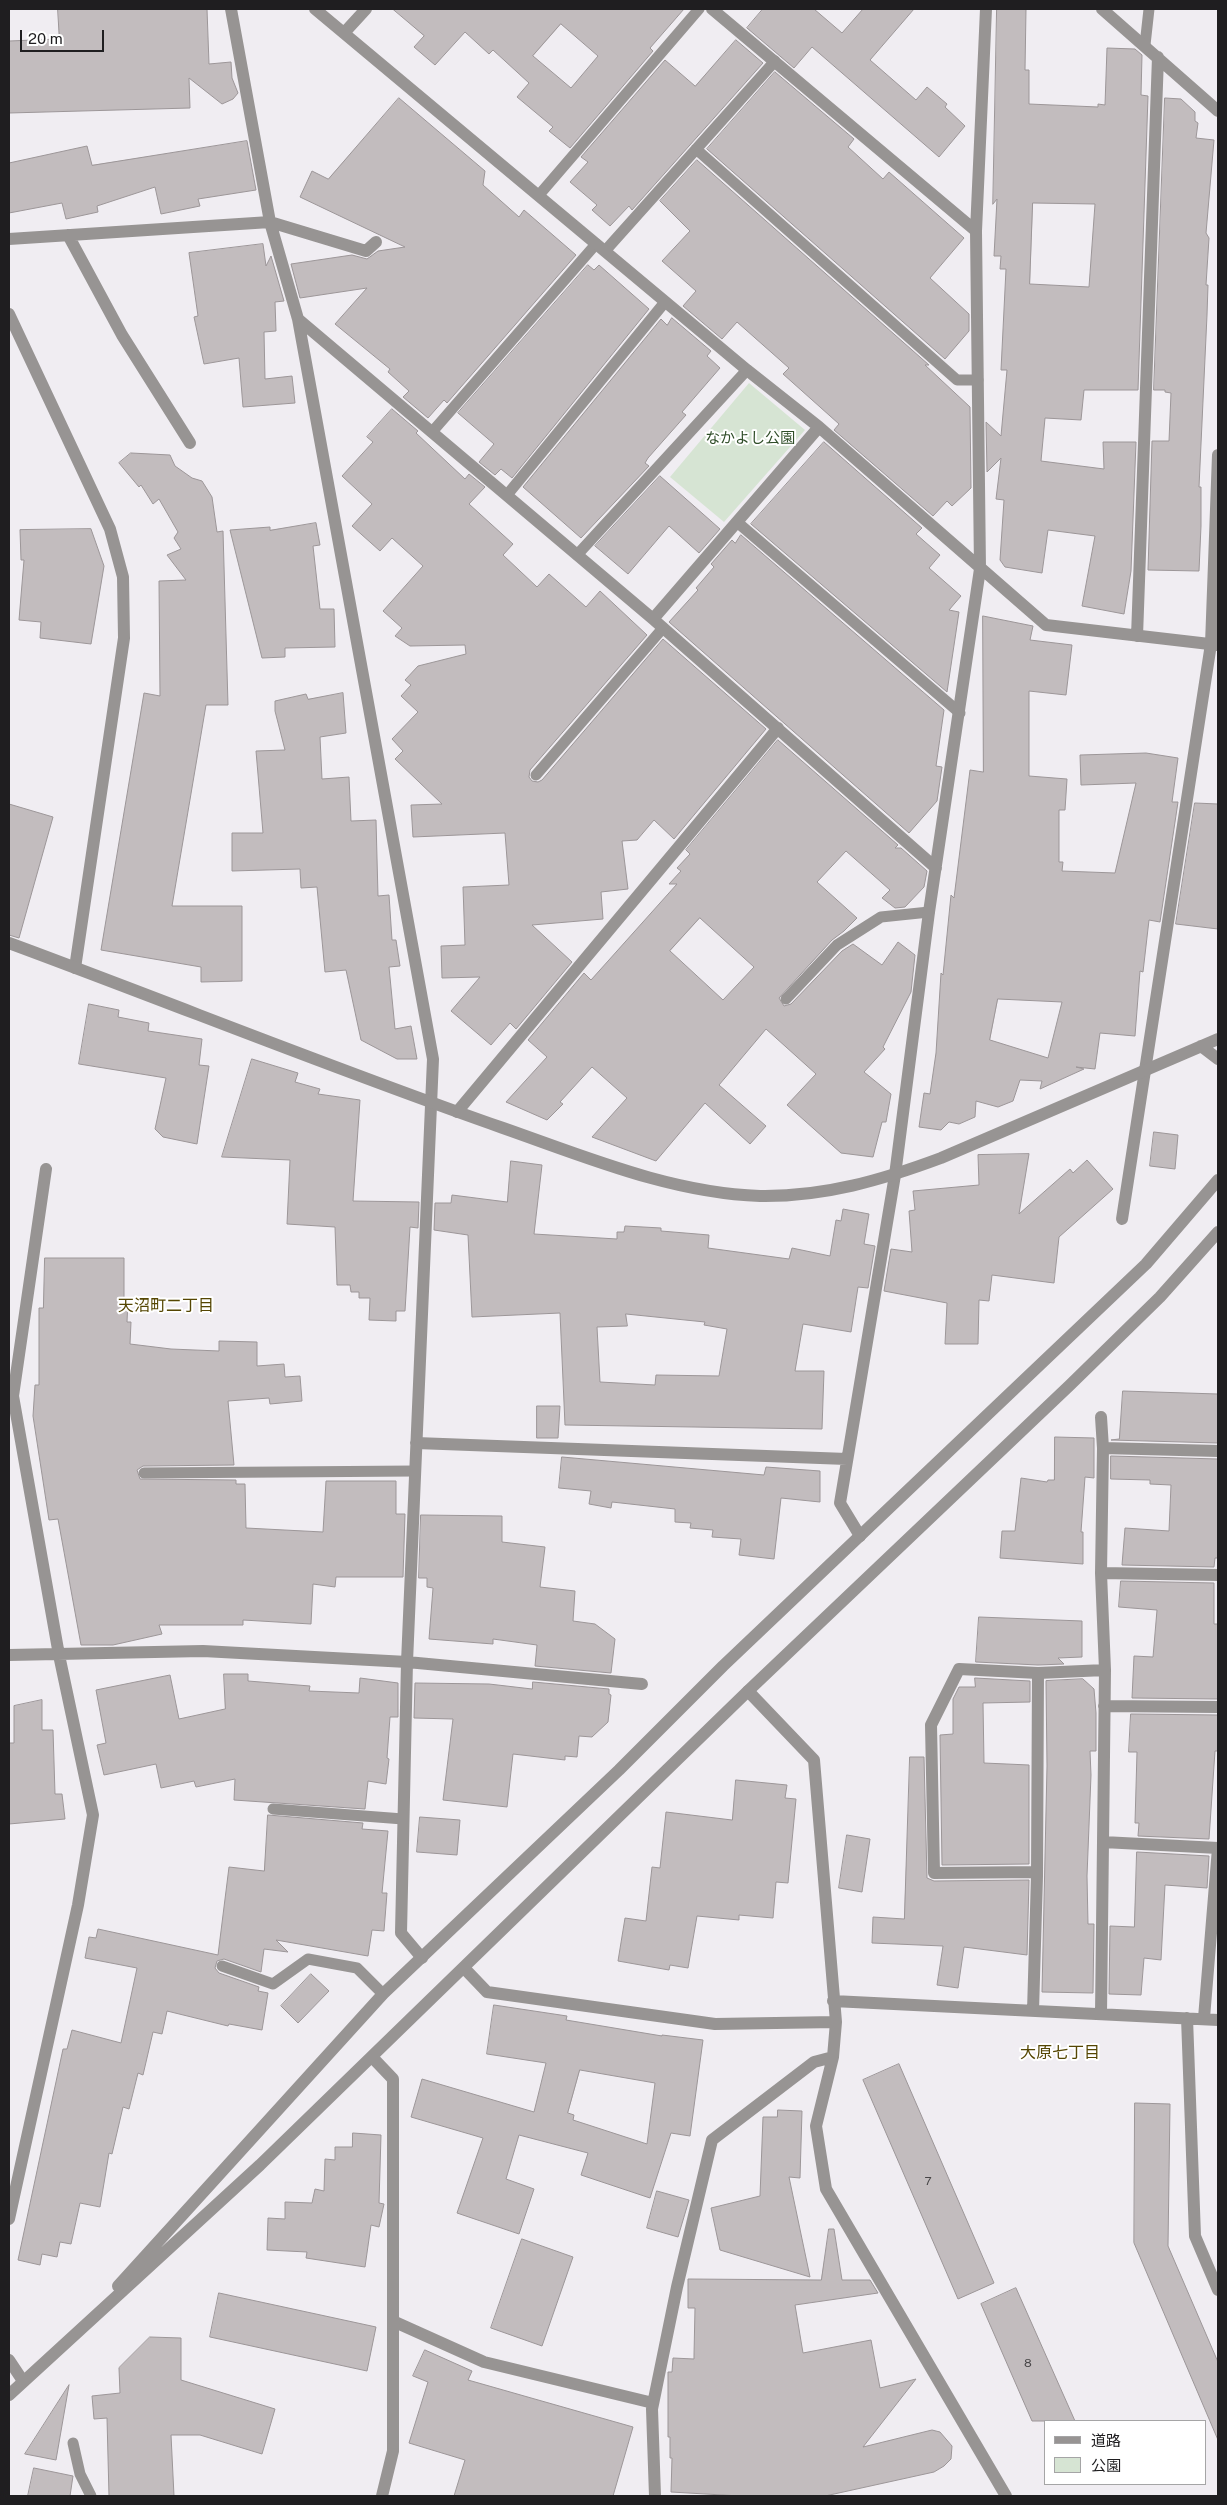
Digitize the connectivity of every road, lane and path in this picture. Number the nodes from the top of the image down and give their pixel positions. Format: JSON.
{"nodes":[{"id":1,"x":231,"y":9,"type":"edge"},
{"id":2,"x":315,"y":9,"type":"edge"},
{"id":3,"x":366,"y":9,"type":"edge"},
{"id":4,"x":699,"y":9,"type":"edge"},
{"id":5,"x":712,"y":9,"type":"edge"},
{"id":6,"x":986,"y":9,"type":"edge"},
{"id":7,"x":1102,"y":9,"type":"edge"},
{"id":8,"x":1149,"y":9,"type":"edge"},
{"id":9,"x":344,"y":33,"type":"junction"},
{"id":10,"x":1145,"y":45,"type":"junction"},
{"id":11,"x":1158,"y":57,"type":"junction"},
{"id":12,"x":774,"y":61,"type":"junction"},
{"id":13,"x":1218,"y":111,"type":"edge"},
{"id":14,"x":696,"y":149,"type":"junction"},
{"id":15,"x":539,"y":195,"type":"junction"},
{"id":16,"x":270,"y":222,"type":"junction"},
{"id":17,"x":976,"y":231,"type":"junction"},
{"id":18,"x":68,"y":235,"type":"junction"},
{"id":19,"x":9,"y":238,"type":"edge"},
{"id":20,"x":376,"y":242,"type":"dead end"},
{"id":21,"x":601,"y":247,"type":"junction"},
{"id":22,"x":666,"y":302,"type":"junction"},
{"id":23,"x":9,"y":314,"type":"edge"},
{"id":24,"x":298,"y":319,"type":"junction"},
{"id":25,"x":747,"y":370,"type":"junction"},
{"id":26,"x":978,"y":380,"type":"junction"},
{"id":27,"x":819,"y":427,"type":"junction"},
{"id":28,"x":432,"y":432,"type":"junction"},
{"id":29,"x":190,"y":443,"type":"dead end"},
{"id":30,"x":1218,"y":455,"type":"edge"},
{"id":31,"x":507,"y":495,"type":"junction"},
{"id":32,"x":737,"y":522,"type":"junction"},
{"id":33,"x":577,"y":555,"type":"junction"},
{"id":34,"x":980,"y":570,"type":"junction"},
{"id":35,"x":653,"y":619,"type":"junction"},
{"id":36,"x":663,"y":628,"type":"junction"},
{"id":37,"x":1138,"y":636,"type":"junction"},
{"id":38,"x":1215,"y":645,"type":"edge"},
{"id":39,"x":960,"y":713,"type":"junction"},
{"id":40,"x":778,"y":728,"type":"junction"},
{"id":41,"x":536,"y":775,"type":"dead end"},
{"id":42,"x":936,"y":868,"type":"junction"},
{"id":43,"x":929,"y":912,"type":"junction"},
{"id":44,"x":9,"y":943,"type":"edge"},
{"id":45,"x":75,"y":968,"type":"junction"},
{"id":46,"x":786,"y":999,"type":"dead end"},
{"id":47,"x":1218,"y":1039,"type":"edge"},
{"id":48,"x":1201,"y":1046,"type":"junction"},
{"id":49,"x":1218,"y":1059,"type":"edge"},
{"id":50,"x":1146,"y":1070,"type":"junction"},
{"id":51,"x":431,"y":1102,"type":"junction"},
{"id":52,"x":457,"y":1112,"type":"junction"},
{"id":53,"x":46,"y":1169,"type":"dead end"},
{"id":54,"x":895,"y":1175,"type":"junction"},
{"id":55,"x":1218,"y":1180,"type":"edge"},
{"id":56,"x":1122,"y":1219,"type":"dead end"},
{"id":57,"x":1218,"y":1232,"type":"edge"},
{"id":58,"x":1101,"y":1417,"type":"dead end"},
{"id":59,"x":416,"y":1444,"type":"junction"},
{"id":60,"x":1103,"y":1448,"type":"junction"},
{"id":61,"x":1218,"y":1451,"type":"edge"},
{"id":62,"x":847,"y":1459,"type":"junction"},
{"id":63,"x":415,"y":1471,"type":"junction"},
{"id":64,"x":144,"y":1473,"type":"dead end"},
{"id":65,"x":860,"y":1536,"type":"junction"},
{"id":66,"x":1101,"y":1573,"type":"junction"},
{"id":67,"x":1218,"y":1575,"type":"edge"},
{"id":68,"x":9,"y":1655,"type":"edge"},
{"id":69,"x":59,"y":1655,"type":"junction"},
{"id":70,"x":407,"y":1662,"type":"junction"},
{"id":71,"x":1105,"y":1670,"type":"junction"},
{"id":72,"x":1038,"y":1673,"type":"junction"},
{"id":73,"x":642,"y":1684,"type":"dead end"},
{"id":74,"x":748,"y":1691,"type":"junction"},
{"id":75,"x":1104,"y":1706,"type":"junction"},
{"id":76,"x":1218,"y":1707,"type":"edge"},
{"id":77,"x":273,"y":1809,"type":"dead end"},
{"id":78,"x":403,"y":1820,"type":"junction"},
{"id":79,"x":1104,"y":1842,"type":"junction"},
{"id":80,"x":1218,"y":1848,"type":"edge"},
{"id":81,"x":1037,"y":1872,"type":"junction"},
{"id":82,"x":422,"y":1958,"type":"junction"},
{"id":83,"x":222,"y":1966,"type":"dead end"},
{"id":84,"x":464,"y":1968,"type":"junction"},
{"id":85,"x":383,"y":1994,"type":"junction"},
{"id":86,"x":833,"y":2000,"type":"junction"},
{"id":87,"x":1033,"y":2011,"type":"junction"},
{"id":88,"x":1101,"y":2014,"type":"junction"},
{"id":89,"x":1187,"y":2018,"type":"junction"},
{"id":90,"x":1204,"y":2018,"type":"junction"},
{"id":91,"x":1218,"y":2020,"type":"edge"},
{"id":92,"x":836,"y":2022,"type":"junction"},
{"id":93,"x":372,"y":2056,"type":"junction"},
{"id":94,"x":833,"y":2057,"type":"junction"},
{"id":95,"x":9,"y":2220,"type":"edge"},
{"id":96,"x":1218,"y":2290,"type":"edge"},
{"id":97,"x":395,"y":2322,"type":"junction"},
{"id":98,"x":66,"y":2343,"type":"junction"},
{"id":99,"x":9,"y":2360,"type":"edge"},
{"id":100,"x":23,"y":2381,"type":"junction"},
{"id":101,"x":9,"y":2395,"type":"edge"},
{"id":102,"x":653,"y":2403,"type":"junction"},
{"id":103,"x":73,"y":2443,"type":"dead end"},
{"id":104,"x":92,"y":2496,"type":"edge"},
{"id":105,"x":382,"y":2496,"type":"edge"},
{"id":106,"x":655,"y":2496,"type":"edge"},
{"id":107,"x":1006,"y":2496,"type":"edge"}],
"edges":[{"from":1,"to":16,"type":"street"},
{"from":2,"to":9,"type":"street"},
{"from":3,"to":9,"type":"street"},
{"from":4,"to":15,"type":"lane"},
{"from":5,"to":12,"type":"street"},
{"from":6,"to":17,"type":"street"},
{"from":7,"to":10,"type":"street"},
{"from":8,"to":10,"type":"lane"},
{"from":9,"to":15,"type":"street"},
{"from":10,"to":11,"type":"street"},
{"from":11,"to":13,"type":"street"},
{"from":11,"to":37,"type":"street"},
{"from":12,"to":14,"type":"lane"},
{"from":12,"to":17,"type":"street"},
{"from":14,"to":21,"type":"lane"},
{"from":14,"to":26,"type":"lane"},
{"from":15,"to":21,"type":"street"},
{"from":16,"to":18,"type":"street"},
{"from":16,"to":20,"type":"street"},
{"from":16,"to":24,"type":"street"},
{"from":17,"to":26,"type":"street"},
{"from":18,"to":19,"type":"street"},
{"from":18,"to":29,"type":"street"},
{"from":21,"to":22,"type":"street"},
{"from":21,"to":28,"type":"lane"},
{"from":22,"to":25,"type":"street"},
{"from":22,"to":31,"type":"lane"},
{"from":23,"to":45,"type":"street"},
{"from":24,"to":28,"type":"street"},
{"from":24,"to":51,"type":"street"},
{"from":25,"to":27,"type":"street"},
{"from":25,"to":33,"type":"lane"},
{"from":26,"to":34,"type":"street"},
{"from":27,"to":32,"type":"street"},
{"from":27,"to":34,"type":"street"},
{"from":28,"to":31,"type":"street"},
{"from":30,"to":38,"type":"street"},
{"from":31,"to":33,"type":"street"},
{"from":32,"to":35,"type":"street"},
{"from":32,"to":39,"type":"lane"},
{"from":33,"to":35,"type":"street"},
{"from":34,"to":37,"type":"street"},
{"from":34,"to":39,"type":"street"},
{"from":35,"to":36,"type":"street"},
{"from":36,"to":40,"type":"street"},
{"from":36,"to":41,"type":"lane"},
{"from":37,"to":38,"type":"street"},
{"from":38,"to":50,"type":"street"},
{"from":39,"to":42,"type":"street"},
{"from":40,"to":42,"type":"street"},
{"from":40,"to":52,"type":"street"},
{"from":42,"to":43,"type":"street"},
{"from":43,"to":46,"type":"lane"},
{"from":43,"to":54,"type":"street"},
{"from":44,"to":45,"type":"street"},
{"from":45,"to":51,"type":"street"},
{"from":47,"to":48,"type":"street"},
{"from":48,"to":49,"type":"street"},
{"from":48,"to":50,"type":"street"},
{"from":50,"to":54,"type":"street"},
{"from":50,"to":56,"type":"street"},
{"from":51,"to":52,"type":"street"},
{"from":51,"to":59,"type":"street"},
{"from":52,"to":54,"type":"street"},
{"from":53,"to":69,"type":"street"},
{"from":54,"to":62,"type":"street"},
{"from":55,"to":65,"type":"street"},
{"from":57,"to":74,"type":"street"},
{"from":58,"to":60,"type":"street"},
{"from":59,"to":62,"type":"street"},
{"from":59,"to":63,"type":"street"},
{"from":60,"to":61,"type":"street"},
{"from":60,"to":66,"type":"street"},
{"from":62,"to":65,"type":"street"},
{"from":63,"to":64,"type":"lane"},
{"from":63,"to":70,"type":"street"},
{"from":65,"to":82,"type":"street"},
{"from":66,"to":67,"type":"street"},
{"from":66,"to":71,"type":"street"},
{"from":68,"to":69,"type":"street"},
{"from":69,"to":70,"type":"street"},
{"from":69,"to":95,"type":"street"},
{"from":70,"to":73,"type":"street"},
{"from":70,"to":78,"type":"street"},
{"from":71,"to":72,"type":"street"},
{"from":71,"to":75,"type":"street"},
{"from":72,"to":81,"type":"street"},
{"from":72,"to":81,"type":"street"},
{"from":74,"to":84,"type":"street"},
{"from":74,"to":86,"type":"street"},
{"from":75,"to":76,"type":"street"},
{"from":75,"to":79,"type":"street"},
{"from":77,"to":78,"type":"lane"},
{"from":78,"to":82,"type":"street"},
{"from":79,"to":80,"type":"street"},
{"from":79,"to":88,"type":"street"},
{"from":80,"to":90,"type":"street"},
{"from":81,"to":87,"type":"street"},
{"from":82,"to":85,"type":"street"},
{"from":83,"to":85,"type":"lane"},
{"from":84,"to":92,"type":"street"},
{"from":84,"to":93,"type":"street"},
{"from":85,"to":98,"type":"street"},
{"from":86,"to":87,"type":"street"},
{"from":86,"to":92,"type":"street"},
{"from":87,"to":88,"type":"street"},
{"from":88,"to":89,"type":"street"},
{"from":89,"to":90,"type":"street"},
{"from":89,"to":96,"type":"street"},
{"from":90,"to":91,"type":"street"},
{"from":92,"to":94,"type":"street"},
{"from":93,"to":97,"type":"street"},
{"from":93,"to":98,"type":"street"},
{"from":94,"to":102,"type":"street"},
{"from":94,"to":107,"type":"street"},
{"from":97,"to":102,"type":"street"},
{"from":97,"to":105,"type":"street"},
{"from":98,"to":100,"type":"street"},
{"from":99,"to":100,"type":"street"},
{"from":100,"to":101,"type":"street"},
{"from":102,"to":106,"type":"street"},
{"from":103,"to":104,"type":"lane"}]}
